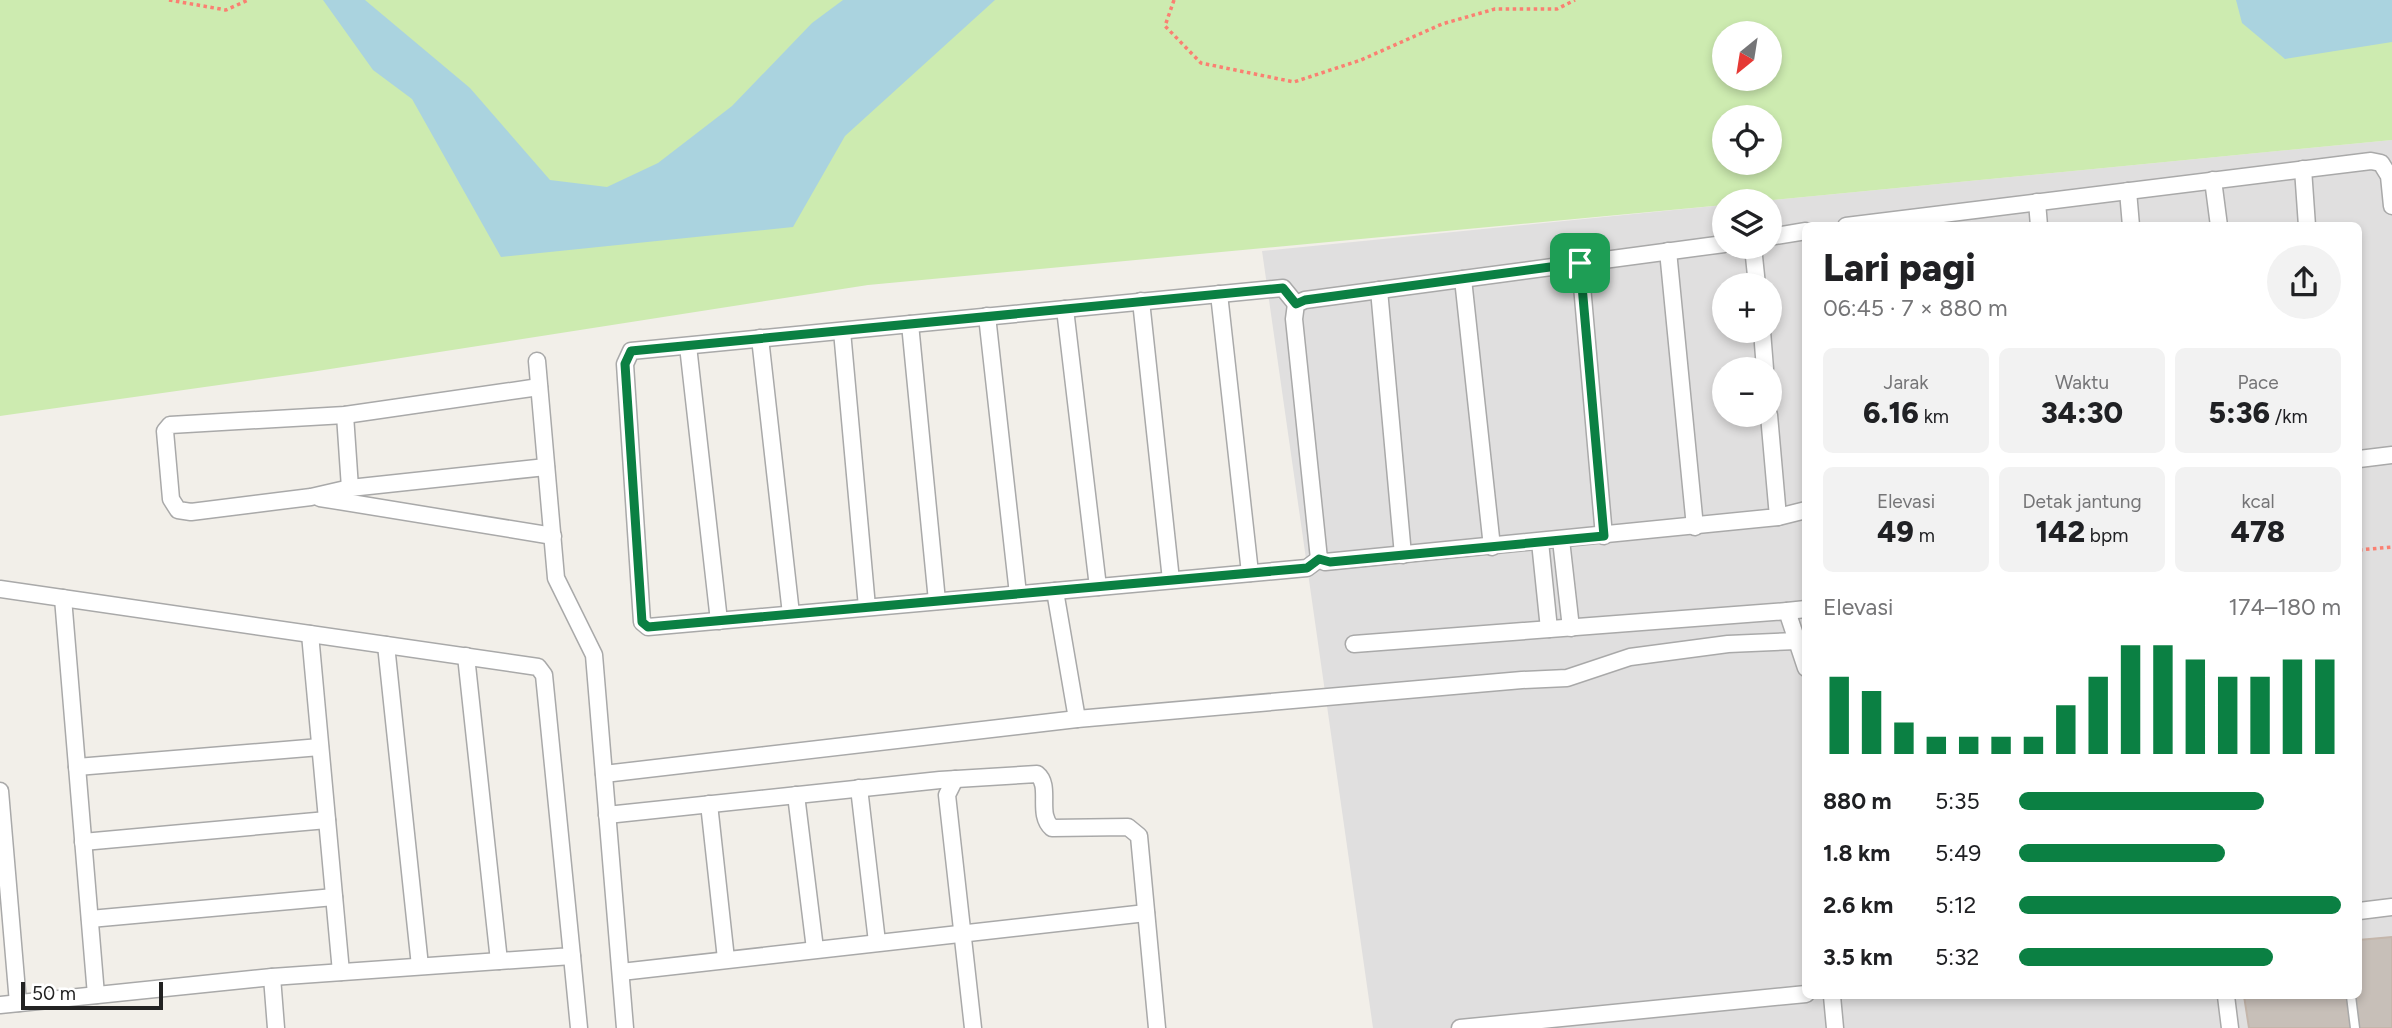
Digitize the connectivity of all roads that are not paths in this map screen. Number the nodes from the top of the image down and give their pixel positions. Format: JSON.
{"nodes":[{"id":1,"x":2303,"y":169,"type":"junction"},
{"id":2,"x":2213,"y":180,"type":"junction"},
{"id":3,"x":2128,"y":191,"type":"junction"},
{"id":4,"x":2037,"y":202,"type":"junction"},
{"id":5,"x":2392,"y":206,"type":"edge"},
{"id":6,"x":1926,"y":221,"type":"edge"},
{"id":7,"x":2039,"y":222,"type":"edge"},
{"id":8,"x":2131,"y":222,"type":"edge"},
{"id":9,"x":2218,"y":222,"type":"edge"},
{"id":10,"x":2307,"y":222,"type":"edge"},
{"id":11,"x":1802,"y":232,"type":"edge"},
{"id":12,"x":1782,"y":235,"type":"edge"},
{"id":13,"x":1712,"y":246,"type":"edge"},
{"id":14,"x":1668,"y":251,"type":"junction"},
{"id":15,"x":1580,"y":263,"type":"junction"},
{"id":16,"x":1463,"y":278,"type":"junction"},
{"id":17,"x":1379,"y":290,"type":"junction"},
{"id":18,"x":1219,"y":294,"type":"junction"},
{"id":19,"x":1141,"y":301,"type":"junction"},
{"id":20,"x":1296,"y":304,"type":"junction"},
{"id":21,"x":1065,"y":309,"type":"junction"},
{"id":22,"x":988,"y":316,"type":"junction"},
{"id":23,"x":910,"y":324,"type":"junction"},
{"id":24,"x":842,"y":331,"type":"junction"},
{"id":25,"x":760,"y":338,"type":"junction"},
{"id":26,"x":688,"y":345,"type":"junction"},
{"id":27,"x":537,"y":361,"type":"dead end"},
{"id":28,"x":539,"y":387,"type":"junction"},
{"id":29,"x":345,"y":415,"type":"junction"},
{"id":30,"x":1770,"y":427,"type":"edge"},
{"id":31,"x":2392,"y":455,"type":"edge"},
{"id":32,"x":2362,"y":458,"type":"edge"},
{"id":33,"x":547,"y":467,"type":"junction"},
{"id":34,"x":350,"y":488,"type":"junction"},
{"id":35,"x":311,"y":497,"type":"junction"},
{"id":36,"x":1802,"y":511,"type":"edge"},
{"id":37,"x":1778,"y":517,"type":"junction"},
{"id":38,"x":1695,"y":527,"type":"junction"},
{"id":39,"x":553,"y":536,"type":"junction"},
{"id":40,"x":1604,"y":536,"type":"junction"},
{"id":41,"x":1561,"y":540,"type":"junction"},
{"id":42,"x":1540,"y":542,"type":"junction"},
{"id":43,"x":1492,"y":547,"type":"junction"},
{"id":44,"x":1403,"y":555,"type":"junction"},
{"id":45,"x":1319,"y":559,"type":"junction"},
{"id":46,"x":1250,"y":573,"type":"junction"},
{"id":47,"x":1171,"y":580,"type":"junction"},
{"id":48,"x":1098,"y":587,"type":"junction"},
{"id":49,"x":0,"y":589,"type":"edge"},
{"id":50,"x":1055,"y":590,"type":"junction"},
{"id":51,"x":1018,"y":594,"type":"junction"},
{"id":52,"x":63,"y":598,"type":"junction"},
{"id":53,"x":937,"y":601,"type":"junction"},
{"id":54,"x":867,"y":607,"type":"junction"},
{"id":55,"x":1802,"y":609,"type":"edge"},
{"id":56,"x":1787,"y":611,"type":"junction"},
{"id":57,"x":791,"y":614,"type":"junction"},
{"id":58,"x":719,"y":621,"type":"junction"},
{"id":59,"x":1571,"y":628,"type":"junction"},
{"id":60,"x":1549,"y":629,"type":"junction"},
{"id":61,"x":310,"y":634,"type":"junction"},
{"id":62,"x":1797,"y":641,"type":"junction"},
{"id":63,"x":1354,"y":644,"type":"dead end"},
{"id":64,"x":386,"y":645,"type":"junction"},
{"id":65,"x":466,"y":656,"type":"junction"},
{"id":66,"x":1802,"y":656,"type":"edge"},
{"id":67,"x":1077,"y":719,"type":"junction"},
{"id":68,"x":320,"y":747,"type":"junction"},
{"id":69,"x":77,"y":767,"type":"junction"},
{"id":70,"x":604,"y":774,"type":"junction"},
{"id":71,"x":955,"y":779,"type":"junction"},
{"id":72,"x":859,"y":788,"type":"junction"},
{"id":73,"x":0,"y":791,"type":"edge"},
{"id":74,"x":796,"y":795,"type":"junction"},
{"id":75,"x":709,"y":804,"type":"junction"},
{"id":76,"x":607,"y":815,"type":"junction"},
{"id":77,"x":327,"y":820,"type":"junction"},
{"id":78,"x":83,"y":842,"type":"junction"},
{"id":79,"x":334,"y":897,"type":"junction"},
{"id":80,"x":2392,"y":907,"type":"edge"},
{"id":81,"x":2362,"y":911,"type":"edge"},
{"id":82,"x":1146,"y":913,"type":"junction"},
{"id":83,"x":90,"y":919,"type":"junction"},
{"id":84,"x":962,"y":932,"type":"junction"},
{"id":85,"x":877,"y":942,"type":"junction"},
{"id":86,"x":815,"y":949,"type":"junction"},
{"id":87,"x":572,"y":956,"type":"junction"},
{"id":88,"x":726,"y":959,"type":"junction"},
{"id":89,"x":499,"y":961,"type":"junction"},
{"id":90,"x":419,"y":966,"type":"junction"},
{"id":91,"x":341,"y":972,"type":"junction"},
{"id":92,"x":621,"y":972,"type":"junction"},
{"id":93,"x":272,"y":977,"type":"junction"},
{"id":94,"x":1802,"y":994,"type":"edge"},
{"id":95,"x":96,"y":995,"type":"junction"},
{"id":96,"x":1832,"y":999,"type":"edge"},
{"id":97,"x":2227,"y":999,"type":"edge"},
{"id":98,"x":2351,"y":999,"type":"edge"},
{"id":99,"x":18,"y":1003,"type":"junction"},
{"id":100,"x":0,"y":1005,"type":"edge"},
{"id":101,"x":276,"y":1028,"type":"edge"},
{"id":102,"x":579,"y":1028,"type":"edge"},
{"id":103,"x":625,"y":1028,"type":"edge"},
{"id":104,"x":973,"y":1028,"type":"edge"},
{"id":105,"x":1157,"y":1028,"type":"edge"},
{"id":106,"x":1460,"y":1028,"type":"edge"},
{"id":107,"x":1835,"y":1028,"type":"edge"},
{"id":108,"x":2230,"y":1028,"type":"edge"},
{"id":109,"x":2355,"y":1028,"type":"edge"}],
"edges":[{"from":1,"to":2,"type":"street"},
{"from":1,"to":5,"type":"street"},
{"from":1,"to":10,"type":"street"},
{"from":2,"to":3,"type":"street"},
{"from":2,"to":9,"type":"street"},
{"from":3,"to":4,"type":"street"},
{"from":3,"to":8,"type":"street"},
{"from":4,"to":6,"type":"street"},
{"from":4,"to":7,"type":"street"},
{"from":11,"to":12,"type":"street"},
{"from":13,"to":14,"type":"street"},
{"from":14,"to":15,"type":"street"},
{"from":14,"to":38,"type":"street"},
{"from":15,"to":16,"type":"street"},
{"from":15,"to":40,"type":"street"},
{"from":16,"to":17,"type":"street"},
{"from":16,"to":43,"type":"street"},
{"from":17,"to":20,"type":"street"},
{"from":17,"to":44,"type":"street"},
{"from":18,"to":19,"type":"street"},
{"from":18,"to":20,"type":"street"},
{"from":18,"to":46,"type":"street"},
{"from":19,"to":21,"type":"street"},
{"from":19,"to":47,"type":"street"},
{"from":20,"to":45,"type":"street"},
{"from":21,"to":22,"type":"street"},
{"from":21,"to":48,"type":"street"},
{"from":22,"to":23,"type":"street"},
{"from":22,"to":51,"type":"street"},
{"from":23,"to":24,"type":"street"},
{"from":23,"to":53,"type":"street"},
{"from":24,"to":25,"type":"street"},
{"from":24,"to":54,"type":"street"},
{"from":25,"to":26,"type":"street"},
{"from":25,"to":57,"type":"street"},
{"from":26,"to":58,"type":"street"},
{"from":26,"to":58,"type":"street"},
{"from":27,"to":28,"type":"street"},
{"from":28,"to":29,"type":"street"},
{"from":28,"to":33,"type":"street"},
{"from":29,"to":34,"type":"street"},
{"from":29,"to":35,"type":"street"},
{"from":30,"to":37,"type":"street"},
{"from":31,"to":32,"type":"street"},
{"from":33,"to":34,"type":"street"},
{"from":33,"to":39,"type":"street"},
{"from":34,"to":35,"type":"street"},
{"from":35,"to":39,"type":"street"},
{"from":36,"to":37,"type":"street"},
{"from":37,"to":38,"type":"street"},
{"from":38,"to":40,"type":"street"},
{"from":39,"to":70,"type":"street"},
{"from":40,"to":41,"type":"street"},
{"from":41,"to":42,"type":"street"},
{"from":41,"to":59,"type":"street"},
{"from":42,"to":43,"type":"street"},
{"from":42,"to":60,"type":"street"},
{"from":43,"to":44,"type":"street"},
{"from":44,"to":45,"type":"street"},
{"from":45,"to":46,"type":"street"},
{"from":46,"to":47,"type":"street"},
{"from":47,"to":48,"type":"street"},
{"from":48,"to":50,"type":"street"},
{"from":49,"to":52,"type":"street"},
{"from":50,"to":51,"type":"street"},
{"from":50,"to":67,"type":"street"},
{"from":51,"to":53,"type":"street"},
{"from":52,"to":61,"type":"street"},
{"from":52,"to":69,"type":"street"},
{"from":53,"to":54,"type":"street"},
{"from":54,"to":57,"type":"street"},
{"from":55,"to":56,"type":"street"},
{"from":56,"to":59,"type":"street"},
{"from":56,"to":62,"type":"street"},
{"from":57,"to":58,"type":"street"},
{"from":59,"to":60,"type":"street"},
{"from":60,"to":63,"type":"street"},
{"from":61,"to":64,"type":"street"},
{"from":61,"to":68,"type":"street"},
{"from":62,"to":66,"type":"street"},
{"from":62,"to":67,"type":"street"},
{"from":64,"to":65,"type":"street"},
{"from":64,"to":90,"type":"street"},
{"from":65,"to":87,"type":"street"},
{"from":65,"to":89,"type":"street"},
{"from":67,"to":70,"type":"street"},
{"from":68,"to":69,"type":"street"},
{"from":68,"to":77,"type":"street"},
{"from":69,"to":78,"type":"street"},
{"from":70,"to":76,"type":"street"},
{"from":71,"to":72,"type":"street"},
{"from":71,"to":82,"type":"street"},
{"from":71,"to":84,"type":"street"},
{"from":72,"to":74,"type":"street"},
{"from":72,"to":85,"type":"street"},
{"from":73,"to":99,"type":"street"},
{"from":74,"to":75,"type":"street"},
{"from":74,"to":86,"type":"street"},
{"from":75,"to":76,"type":"street"},
{"from":75,"to":88,"type":"street"},
{"from":76,"to":92,"type":"street"},
{"from":77,"to":78,"type":"street"},
{"from":77,"to":79,"type":"street"},
{"from":78,"to":83,"type":"street"},
{"from":79,"to":83,"type":"street"},
{"from":79,"to":91,"type":"street"},
{"from":80,"to":81,"type":"street"},
{"from":82,"to":84,"type":"street"},
{"from":82,"to":105,"type":"street"},
{"from":83,"to":95,"type":"street"},
{"from":84,"to":85,"type":"street"},
{"from":84,"to":104,"type":"street"},
{"from":85,"to":86,"type":"street"},
{"from":86,"to":88,"type":"street"},
{"from":87,"to":89,"type":"street"},
{"from":87,"to":102,"type":"street"},
{"from":88,"to":92,"type":"street"},
{"from":89,"to":90,"type":"street"},
{"from":90,"to":91,"type":"street"},
{"from":91,"to":93,"type":"street"},
{"from":92,"to":103,"type":"street"},
{"from":93,"to":95,"type":"street"},
{"from":93,"to":101,"type":"street"},
{"from":94,"to":106,"type":"street"},
{"from":95,"to":99,"type":"street"},
{"from":96,"to":107,"type":"street"},
{"from":97,"to":108,"type":"street"},
{"from":98,"to":109,"type":"lane"},
{"from":99,"to":100,"type":"street"}]}
